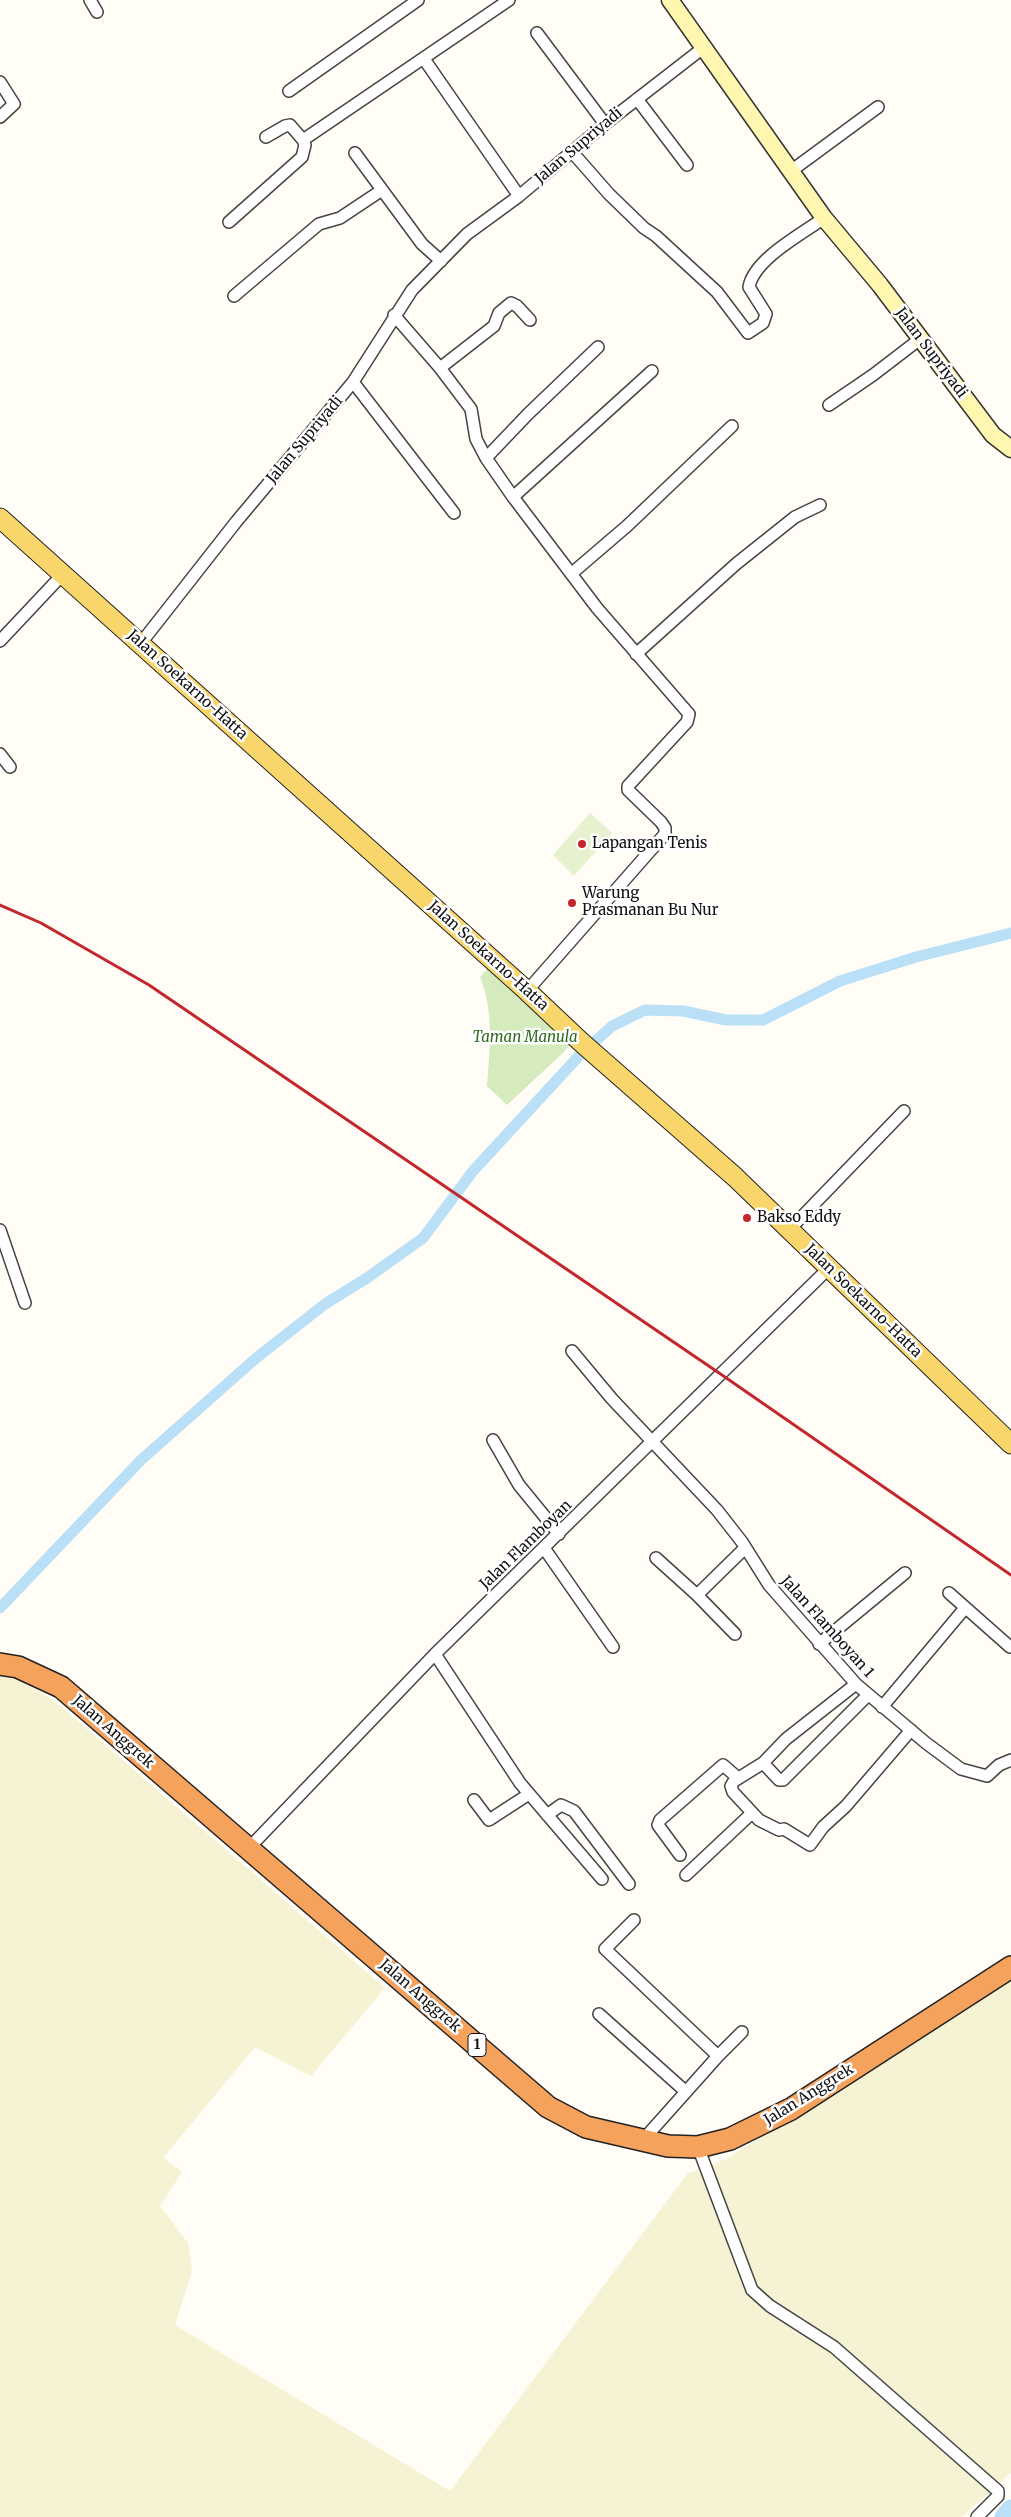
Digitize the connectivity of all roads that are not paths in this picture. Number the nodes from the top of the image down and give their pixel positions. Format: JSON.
{"nodes":[{"id":1,"x":90,"y":0,"type":"edge"},
{"id":2,"x":418,"y":0,"type":"edge"},
{"id":3,"x":509,"y":0,"type":"edge"},
{"id":4,"x":676,"y":4,"type":"edge"},
{"id":5,"x":97,"y":12,"type":"dead end"},
{"id":6,"x":537,"y":33,"type":"dead end"},
{"id":7,"x":702,"y":48,"type":"junction"},
{"id":8,"x":424,"y":59,"type":"junction"},
{"id":9,"x":0,"y":82,"type":"edge"},
{"id":10,"x":290,"y":91,"type":"dead end"},
{"id":11,"x":637,"y":98,"type":"junction"},
{"id":12,"x":878,"y":107,"type":"dead end"},
{"id":13,"x":0,"y":117,"type":"edge"},
{"id":14,"x":605,"y":124,"type":"junction"},
{"id":15,"x":266,"y":137,"type":"dead end"},
{"id":16,"x":303,"y":140,"type":"junction"},
{"id":17,"x":573,"y":153,"type":"junction"},
{"id":18,"x":354,"y":154,"type":"dead end"},
{"id":19,"x":687,"y":165,"type":"dead end"},
{"id":20,"x":791,"y":171,"type":"junction"},
{"id":21,"x":382,"y":190,"type":"junction"},
{"id":22,"x":519,"y":196,"type":"junction"},
{"id":23,"x":824,"y":218,"type":"junction"},
{"id":24,"x":229,"y":222,"type":"dead end"},
{"id":25,"x":441,"y":261,"type":"junction"},
{"id":26,"x":234,"y":296,"type":"dead end"},
{"id":27,"x":394,"y":314,"type":"junction"},
{"id":28,"x":530,"y":320,"type":"dead end"},
{"id":29,"x":920,"y":339,"type":"junction"},
{"id":30,"x":598,"y":347,"type":"dead end"},
{"id":31,"x":440,"y":368,"type":"junction"},
{"id":32,"x":652,"y":371,"type":"dead end"},
{"id":33,"x":352,"y":382,"type":"junction"},
{"id":34,"x":829,"y":405,"type":"dead end"},
{"id":35,"x":732,"y":426,"type":"dead end"},
{"id":36,"x":1011,"y":449,"type":"edge"},
{"id":37,"x":486,"y":458,"type":"junction"},
{"id":38,"x":513,"y":497,"type":"junction"},
{"id":39,"x":820,"y":505,"type":"dead end"},
{"id":40,"x":454,"y":513,"type":"dead end"},
{"id":41,"x":0,"y":518,"type":"edge"},
{"id":42,"x":63,"y":574,"type":"junction"},
{"id":43,"x":571,"y":574,"type":"junction"},
{"id":44,"x":130,"y":634,"type":"junction"},
{"id":45,"x":0,"y":641,"type":"edge"},
{"id":46,"x":636,"y":654,"type":"junction"},
{"id":47,"x":0,"y":754,"type":"edge"},
{"id":48,"x":10,"y":767,"type":"dead end"},
{"id":49,"x":527,"y":991,"type":"junction"},
{"id":50,"x":904,"y":1111,"type":"dead end"},
{"id":51,"x":790,"y":1229,"type":"junction"},
{"id":52,"x":0,"y":1230,"type":"edge"},
{"id":53,"x":3,"y":1245,"type":"edge"},
{"id":54,"x":829,"y":1268,"type":"junction"},
{"id":55,"x":25,"y":1303,"type":"dead end"},
{"id":56,"x":572,"y":1351,"type":"dead end"},
{"id":57,"x":493,"y":1440,"type":"dead end"},
{"id":58,"x":654,"y":1442,"type":"junction"},
{"id":59,"x":1011,"y":1444,"type":"edge"},
{"id":60,"x":559,"y":1534,"type":"junction"},
{"id":61,"x":544,"y":1548,"type":"junction"},
{"id":62,"x":745,"y":1548,"type":"junction"},
{"id":63,"x":656,"y":1558,"type":"dead end"},
{"id":64,"x":905,"y":1573,"type":"dead end"},
{"id":65,"x":949,"y":1593,"type":"dead end"},
{"id":66,"x":697,"y":1595,"type":"junction"},
{"id":67,"x":965,"y":1608,"type":"junction"},
{"id":68,"x":735,"y":1634,"type":"dead end"},
{"id":69,"x":819,"y":1644,"type":"junction"},
{"id":70,"x":613,"y":1647,"type":"dead end"},
{"id":71,"x":1010,"y":1647,"type":"edge"},
{"id":72,"x":435,"y":1654,"type":"junction"},
{"id":73,"x":0,"y":1664,"type":"edge"},
{"id":74,"x":856,"y":1684,"type":"junction"},
{"id":75,"x":868,"y":1695,"type":"junction"},
{"id":76,"x":882,"y":1707,"type":"junction"},
{"id":77,"x":911,"y":1730,"type":"junction"},
{"id":78,"x":1011,"y":1760,"type":"edge"},
{"id":79,"x":763,"y":1763,"type":"junction"},
{"id":80,"x":738,"y":1778,"type":"junction"},
{"id":81,"x":530,"y":1794,"type":"junction"},
{"id":82,"x":474,"y":1800,"type":"dead end"},
{"id":83,"x":752,"y":1814,"type":"junction"},
{"id":84,"x":547,"y":1815,"type":"junction"},
{"id":85,"x":249,"y":1848,"type":"junction"},
{"id":86,"x":680,"y":1855,"type":"dead end"},
{"id":87,"x":686,"y":1875,"type":"dead end"},
{"id":88,"x":602,"y":1879,"type":"dead end"},
{"id":89,"x":629,"y":1884,"type":"dead end"},
{"id":90,"x":634,"y":1920,"type":"dead end"},
{"id":91,"x":1011,"y":1967,"type":"edge"},
{"id":92,"x":599,"y":2014,"type":"dead end"},
{"id":93,"x":742,"y":2032,"type":"dead end"},
{"id":94,"x":718,"y":2056,"type":"junction"},
{"id":95,"x":684,"y":2091,"type":"junction"},
{"id":96,"x":643,"y":2140,"type":"junction"},
{"id":97,"x":698,"y":2147,"type":"junction"},
{"id":98,"x":977,"y":2517,"type":"edge"}],
"edges":[{"from":1,"to":5,"type":"street"},
{"from":2,"to":10,"type":"street"},
{"from":3,"to":8,"type":"street"},
{"from":4,"to":7,"type":"main road"},
{"from":6,"to":14,"type":"street"},
{"from":7,"to":11,"type":"street","name":"Jalan Supriyadi"},
{"from":7,"to":20,"type":"main road","name":"Jalan Supriyadi"},
{"from":8,"to":16,"type":"street"},
{"from":8,"to":22,"type":"street"},
{"from":9,"to":13,"type":"street"},
{"from":11,"to":14,"type":"street","name":"Jalan Supriyadi"},
{"from":11,"to":19,"type":"street"},
{"from":12,"to":20,"type":"street"},
{"from":14,"to":17,"type":"street","name":"Jalan Supriyadi"},
{"from":15,"to":16,"type":"street"},
{"from":16,"to":24,"type":"street"},
{"from":17,"to":22,"type":"street","name":"Jalan Supriyadi"},
{"from":17,"to":23,"type":"street"},
{"from":18,"to":21,"type":"street"},
{"from":20,"to":23,"type":"main road","name":"Jalan Supriyadi"},
{"from":21,"to":25,"type":"street"},
{"from":21,"to":26,"type":"street"},
{"from":22,"to":25,"type":"street","name":"Jalan Supriyadi"},
{"from":23,"to":29,"type":"main road","name":"Jalan Supriyadi"},
{"from":25,"to":27,"type":"street","name":"Jalan Supriyadi"},
{"from":27,"to":31,"type":"street"},
{"from":27,"to":33,"type":"street","name":"Jalan Supriyadi"},
{"from":28,"to":31,"type":"street"},
{"from":29,"to":34,"type":"street"},
{"from":29,"to":36,"type":"main road","name":"Jalan Supriyadi"},
{"from":30,"to":37,"type":"street"},
{"from":31,"to":37,"type":"street"},
{"from":32,"to":38,"type":"street"},
{"from":33,"to":40,"type":"street"},
{"from":33,"to":44,"type":"street","name":"Jalan Supriyadi"},
{"from":35,"to":43,"type":"street"},
{"from":37,"to":38,"type":"street"},
{"from":38,"to":43,"type":"street"},
{"from":39,"to":46,"type":"street"},
{"from":41,"to":42,"type":"main road","name":"Jalan Soekarno-Hatta"},
{"from":42,"to":44,"type":"main road","name":"Jalan Soekarno-Hatta"},
{"from":42,"to":45,"type":"street"},
{"from":43,"to":46,"type":"street"},
{"from":44,"to":49,"type":"main road","name":"Jalan Soekarno-Hatta"},
{"from":46,"to":49,"type":"street"},
{"from":47,"to":48,"type":"street"},
{"from":49,"to":51,"type":"main road","name":"Jalan Soekarno-Hatta"},
{"from":50,"to":51,"type":"street"},
{"from":51,"to":54,"type":"main road","name":"Jalan Soekarno-Hatta"},
{"from":52,"to":53,"type":"street"},
{"from":53,"to":55,"type":"street"},
{"from":54,"to":58,"type":"street","name":"Jalan Flamboyan"},
{"from":54,"to":59,"type":"main road","name":"Jalan Soekarno-Hatta"},
{"from":56,"to":58,"type":"street","name":"Jalan Flamboyan 1"},
{"from":57,"to":60,"type":"street"},
{"from":58,"to":60,"type":"street","name":"Jalan Flamboyan"},
{"from":58,"to":62,"type":"street","name":"Jalan Flamboyan 1"},
{"from":60,"to":61,"type":"street","name":"Jalan Flamboyan"},
{"from":61,"to":70,"type":"street"},
{"from":61,"to":72,"type":"street","name":"Jalan Flamboyan"},
{"from":62,"to":66,"type":"street"},
{"from":62,"to":69,"type":"street","name":"Jalan Flamboyan 1"},
{"from":63,"to":66,"type":"street"},
{"from":64,"to":69,"type":"street"},
{"from":65,"to":67,"type":"street"},
{"from":66,"to":68,"type":"street"},
{"from":67,"to":71,"type":"street"},
{"from":67,"to":76,"type":"street"},
{"from":69,"to":74,"type":"street","name":"Jalan Flamboyan 1"},
{"from":72,"to":81,"type":"street"},
{"from":72,"to":85,"type":"street","name":"Jalan Flamboyan"},
{"from":73,"to":85,"type":"highway","name":"Jalan Anggrek","number":"1"},
{"from":74,"to":75,"type":"street","name":"Jalan Flamboyan 1"},
{"from":74,"to":79,"type":"street"},
{"from":75,"to":76,"type":"street","name":"Jalan Flamboyan 1"},
{"from":75,"to":79,"type":"street"},
{"from":76,"to":77,"type":"street","name":"Jalan Flamboyan 1"},
{"from":77,"to":78,"type":"street","name":"Jalan Flamboyan 1"},
{"from":77,"to":83,"type":"street"},
{"from":79,"to":80,"type":"street"},
{"from":80,"to":83,"type":"street"},
{"from":80,"to":86,"type":"street"},
{"from":81,"to":82,"type":"street"},
{"from":81,"to":84,"type":"street"},
{"from":83,"to":87,"type":"street"},
{"from":84,"to":88,"type":"street"},
{"from":84,"to":89,"type":"street"},
{"from":85,"to":96,"type":"highway","name":"Jalan Anggrek","number":"1"},
{"from":90,"to":94,"type":"street"},
{"from":91,"to":97,"type":"highway","name":"Jalan Anggrek","number":"1"},
{"from":92,"to":95,"type":"street"},
{"from":93,"to":94,"type":"street"},
{"from":94,"to":95,"type":"street"},
{"from":95,"to":96,"type":"street"},
{"from":96,"to":97,"type":"highway","name":"Jalan Anggrek","number":"1"},
{"from":97,"to":98,"type":"street"}]}
